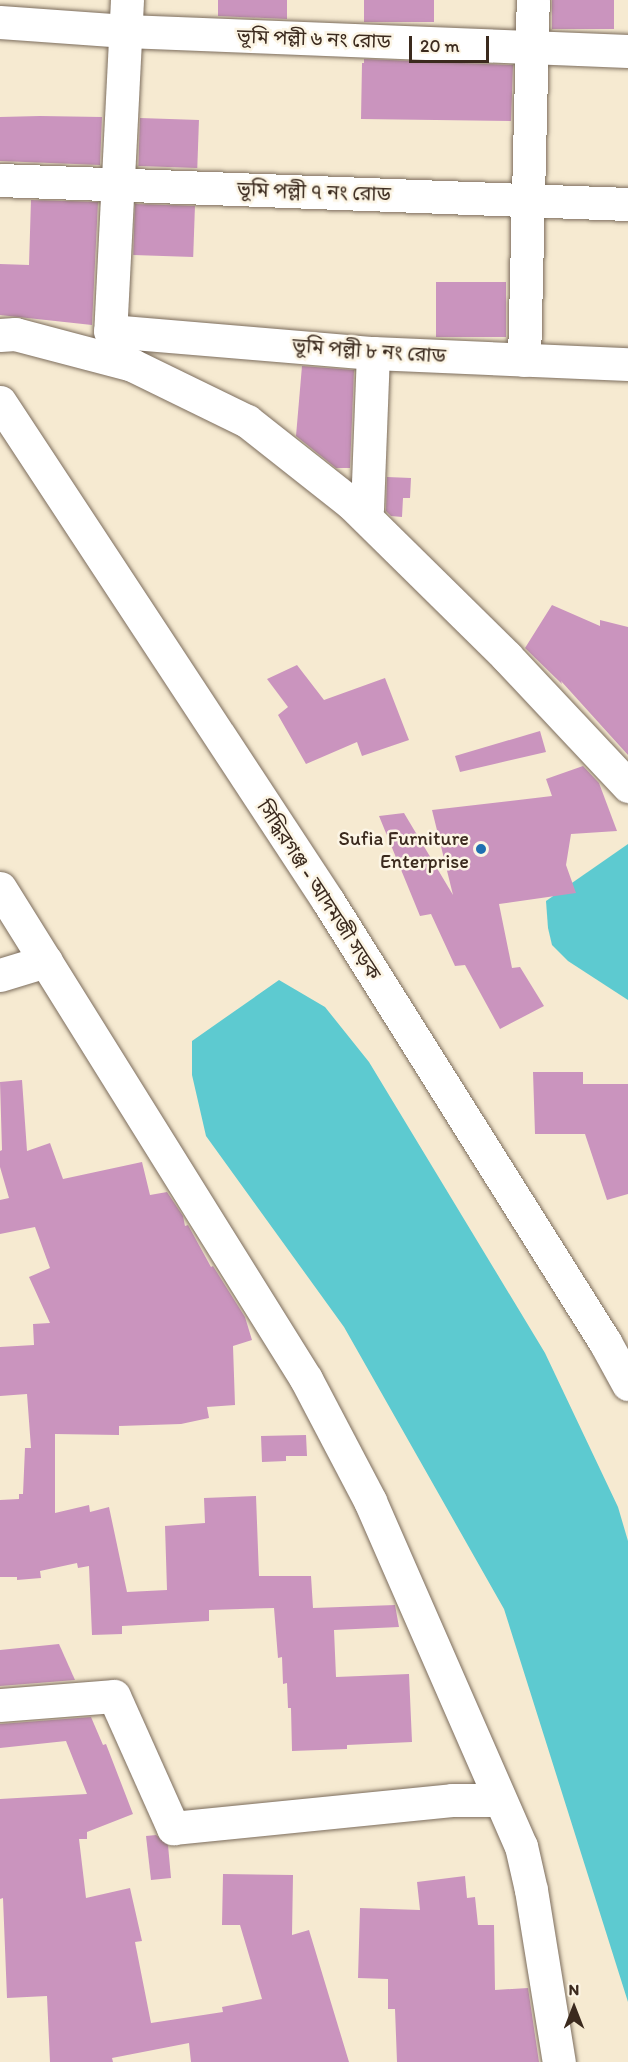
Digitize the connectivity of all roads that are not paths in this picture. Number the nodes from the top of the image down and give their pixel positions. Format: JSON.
{"nodes":[{"id":1,"x":534,"y":0,"type":"edge"},
{"id":2,"x":126,"y":15,"type":"edge"},
{"id":3,"x":0,"y":22,"type":"edge"},
{"id":4,"x":532,"y":48,"type":"junction"},
{"id":5,"x":628,"y":51,"type":"edge"},
{"id":6,"x":0,"y":180,"type":"edge"},
{"id":7,"x":116,"y":184,"type":"junction"},
{"id":8,"x":528,"y":201,"type":"junction"},
{"id":9,"x":628,"y":204,"type":"edge"},
{"id":10,"x":0,"y":335,"type":"edge"},
{"id":11,"x":373,"y":353,"type":"junction"},
{"id":12,"x":524,"y":360,"type":"junction"},
{"id":13,"x":628,"y":364,"type":"edge"},
{"id":14,"x":0,"y":402,"type":"edge"},
{"id":15,"x":367,"y":509,"type":"dead end"},
{"id":16,"x":628,"y":786,"type":"edge"},
{"id":17,"x":0,"y":888,"type":"edge"},
{"id":18,"x":46,"y":961,"type":"junction"},
{"id":19,"x":0,"y":975,"type":"edge"},
{"id":20,"x":628,"y":1384,"type":"edge"},
{"id":21,"x":0,"y":1705,"type":"edge"},
{"id":22,"x":500,"y":1800,"type":"junction"},
{"id":23,"x":559,"y":2062,"type":"edge"}],
"edges":[{"from":1,"to":4,"type":"street"},
{"from":2,"to":3,"type":"street","name":"ভূমি পল্লী ৬ নং রোড"},
{"from":2,"to":4,"type":"street","name":"ভূমি পল্লী ৬ নং রোড"},
{"from":2,"to":7,"type":"street"},
{"from":4,"to":5,"type":"street","name":"ভূমি পল্লী ৬ নং রোড"},
{"from":4,"to":8,"type":"street"},
{"from":6,"to":7,"type":"street","name":"ভূমি পল্লী ৭ নং রোড"},
{"from":7,"to":8,"type":"street","name":"ভূমি পল্লী ৭ নং রোড"},
{"from":7,"to":11,"type":"street","name":"ভূমি পল্লী ৮ নং রোড"},
{"from":8,"to":9,"type":"street","name":"ভূমি পল্লী ৭ নং রোড"},
{"from":8,"to":12,"type":"street"},
{"from":10,"to":16,"type":"street"},
{"from":11,"to":12,"type":"street","name":"ভূমি পল্লী ৮ নং রোড"},
{"from":11,"to":15,"type":"street"},
{"from":12,"to":13,"type":"street","name":"ভূমি পল্লী ৮ নং রোড"},
{"from":14,"to":20,"type":"street","name":"সিদ্ধিরগঞ্জ - আদমজী সড়ক"},
{"from":17,"to":18,"type":"street"},
{"from":18,"to":19,"type":"street"},
{"from":18,"to":22,"type":"street"},
{"from":21,"to":22,"type":"street"},
{"from":22,"to":23,"type":"street"}]}
